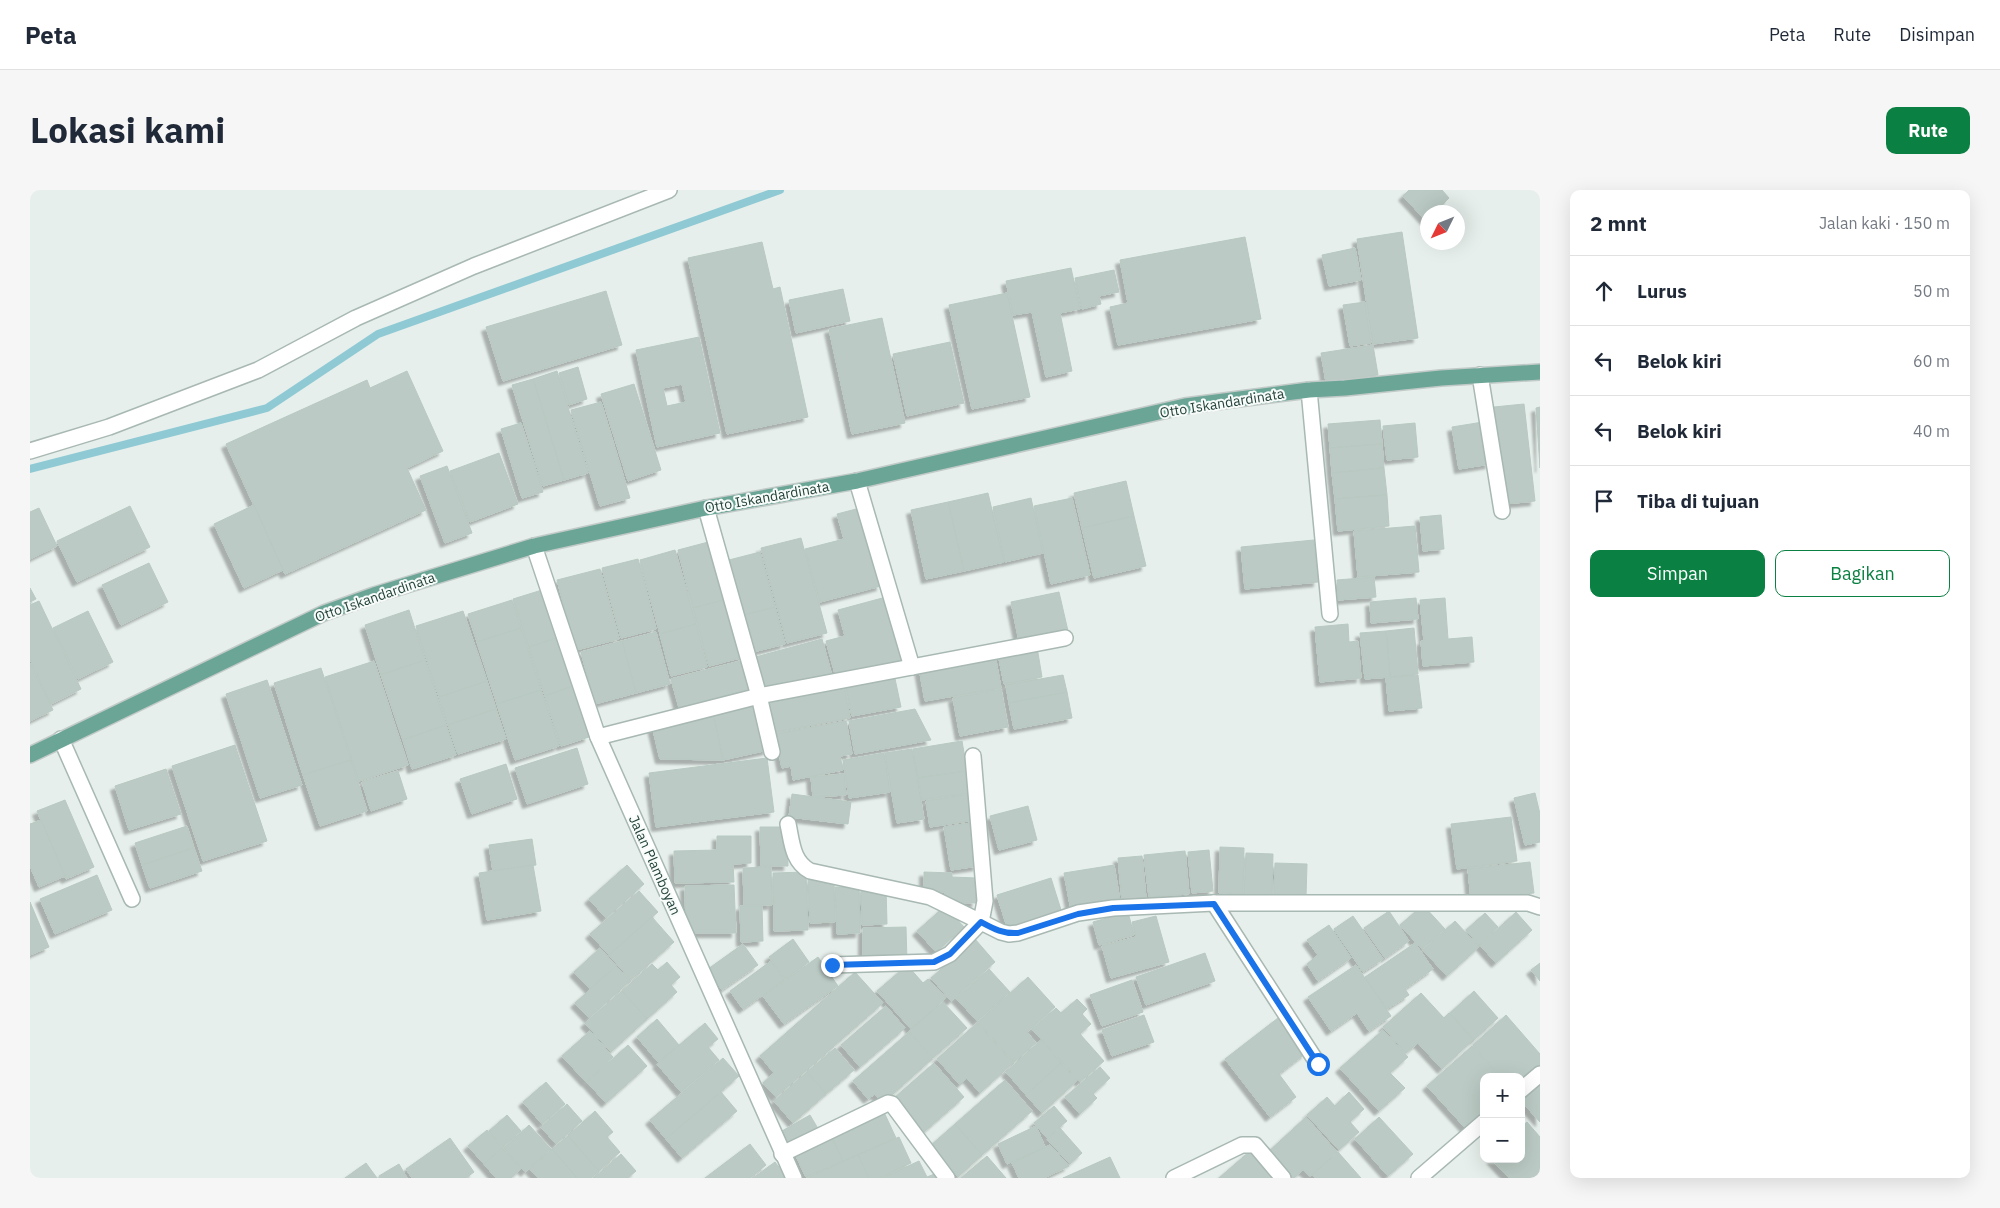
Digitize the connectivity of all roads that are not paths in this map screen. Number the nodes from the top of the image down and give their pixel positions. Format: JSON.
{"nodes":[{"id":1,"x":669,"y":190,"type":"edge"},
{"id":2,"x":1540,"y":372,"type":"edge"},
{"id":3,"x":1480,"y":375,"type":"junction"},
{"id":4,"x":1309,"y":390,"type":"junction"},
{"id":5,"x":30,"y":451,"type":"edge"},
{"id":6,"x":857,"y":481,"type":"junction"},
{"id":7,"x":706,"y":508,"type":"junction"},
{"id":8,"x":1502,"y":511,"type":"dead end"},
{"id":9,"x":534,"y":546,"type":"junction"},
{"id":10,"x":1330,"y":614,"type":"dead end"},
{"id":11,"x":1065,"y":638,"type":"dead end"},
{"id":12,"x":912,"y":667,"type":"junction"},
{"id":13,"x":759,"y":696,"type":"junction"},
{"id":14,"x":598,"y":736,"type":"junction"},
{"id":15,"x":61,"y":739,"type":"junction"},
{"id":16,"x":772,"y":752,"type":"dead end"},
{"id":17,"x":30,"y":755,"type":"edge"},
{"id":18,"x":973,"y":756,"type":"dead end"},
{"id":19,"x":788,"y":824,"type":"dead end"},
{"id":20,"x":132,"y":899,"type":"dead end"},
{"id":21,"x":1214,"y":904,"type":"junction"},
{"id":22,"x":1540,"y":907,"type":"edge"},
{"id":23,"x":981,"y":922,"type":"junction"},
{"id":24,"x":832,"y":965,"type":"dead end"},
{"id":25,"x":1318,"y":1064,"type":"dead end"},
{"id":26,"x":1540,"y":1074,"type":"edge"},
{"id":27,"x":1525,"y":1087,"type":"edge"},
{"id":28,"x":1480,"y":1125,"type":"edge"},
{"id":29,"x":782,"y":1154,"type":"junction"},
{"id":30,"x":794,"y":1178,"type":"edge"},
{"id":31,"x":947,"y":1178,"type":"edge"},
{"id":32,"x":1174,"y":1178,"type":"edge"},
{"id":33,"x":1283,"y":1178,"type":"edge"},
{"id":34,"x":1419,"y":1178,"type":"edge"}],
"edges":[{"from":1,"to":5,"type":"street"},
{"from":2,"to":3,"type":"main road","name":"Otto Iskandardinata"},
{"from":3,"to":4,"type":"main road","name":"Otto Iskandardinata"},
{"from":3,"to":8,"type":"street"},
{"from":4,"to":6,"type":"main road","name":"Otto Iskandardinata"},
{"from":4,"to":10,"type":"street"},
{"from":6,"to":7,"type":"main road","name":"Otto Iskandardinata"},
{"from":6,"to":12,"type":"street"},
{"from":7,"to":9,"type":"main road","name":"Otto Iskandardinata"},
{"from":7,"to":13,"type":"street"},
{"from":9,"to":14,"type":"street","name":"Jalan Plamboyan"},
{"from":9,"to":15,"type":"main road","name":"Otto Iskandardinata"},
{"from":11,"to":12,"type":"street"},
{"from":12,"to":13,"type":"street"},
{"from":13,"to":14,"type":"street"},
{"from":13,"to":16,"type":"street"},
{"from":14,"to":29,"type":"street","name":"Jalan Plamboyan"},
{"from":15,"to":17,"type":"main road","name":"Otto Iskandardinata"},
{"from":15,"to":20,"type":"street"},
{"from":18,"to":23,"type":"street"},
{"from":19,"to":23,"type":"street"},
{"from":21,"to":22,"type":"street"},
{"from":21,"to":23,"type":"street"},
{"from":21,"to":25,"type":"street"},
{"from":23,"to":24,"type":"street"},
{"from":26,"to":27,"type":"street"},
{"from":28,"to":34,"type":"street"},
{"from":29,"to":30,"type":"street","name":"Jalan Plamboyan"},
{"from":29,"to":31,"type":"street"},
{"from":32,"to":33,"type":"street"}]}
